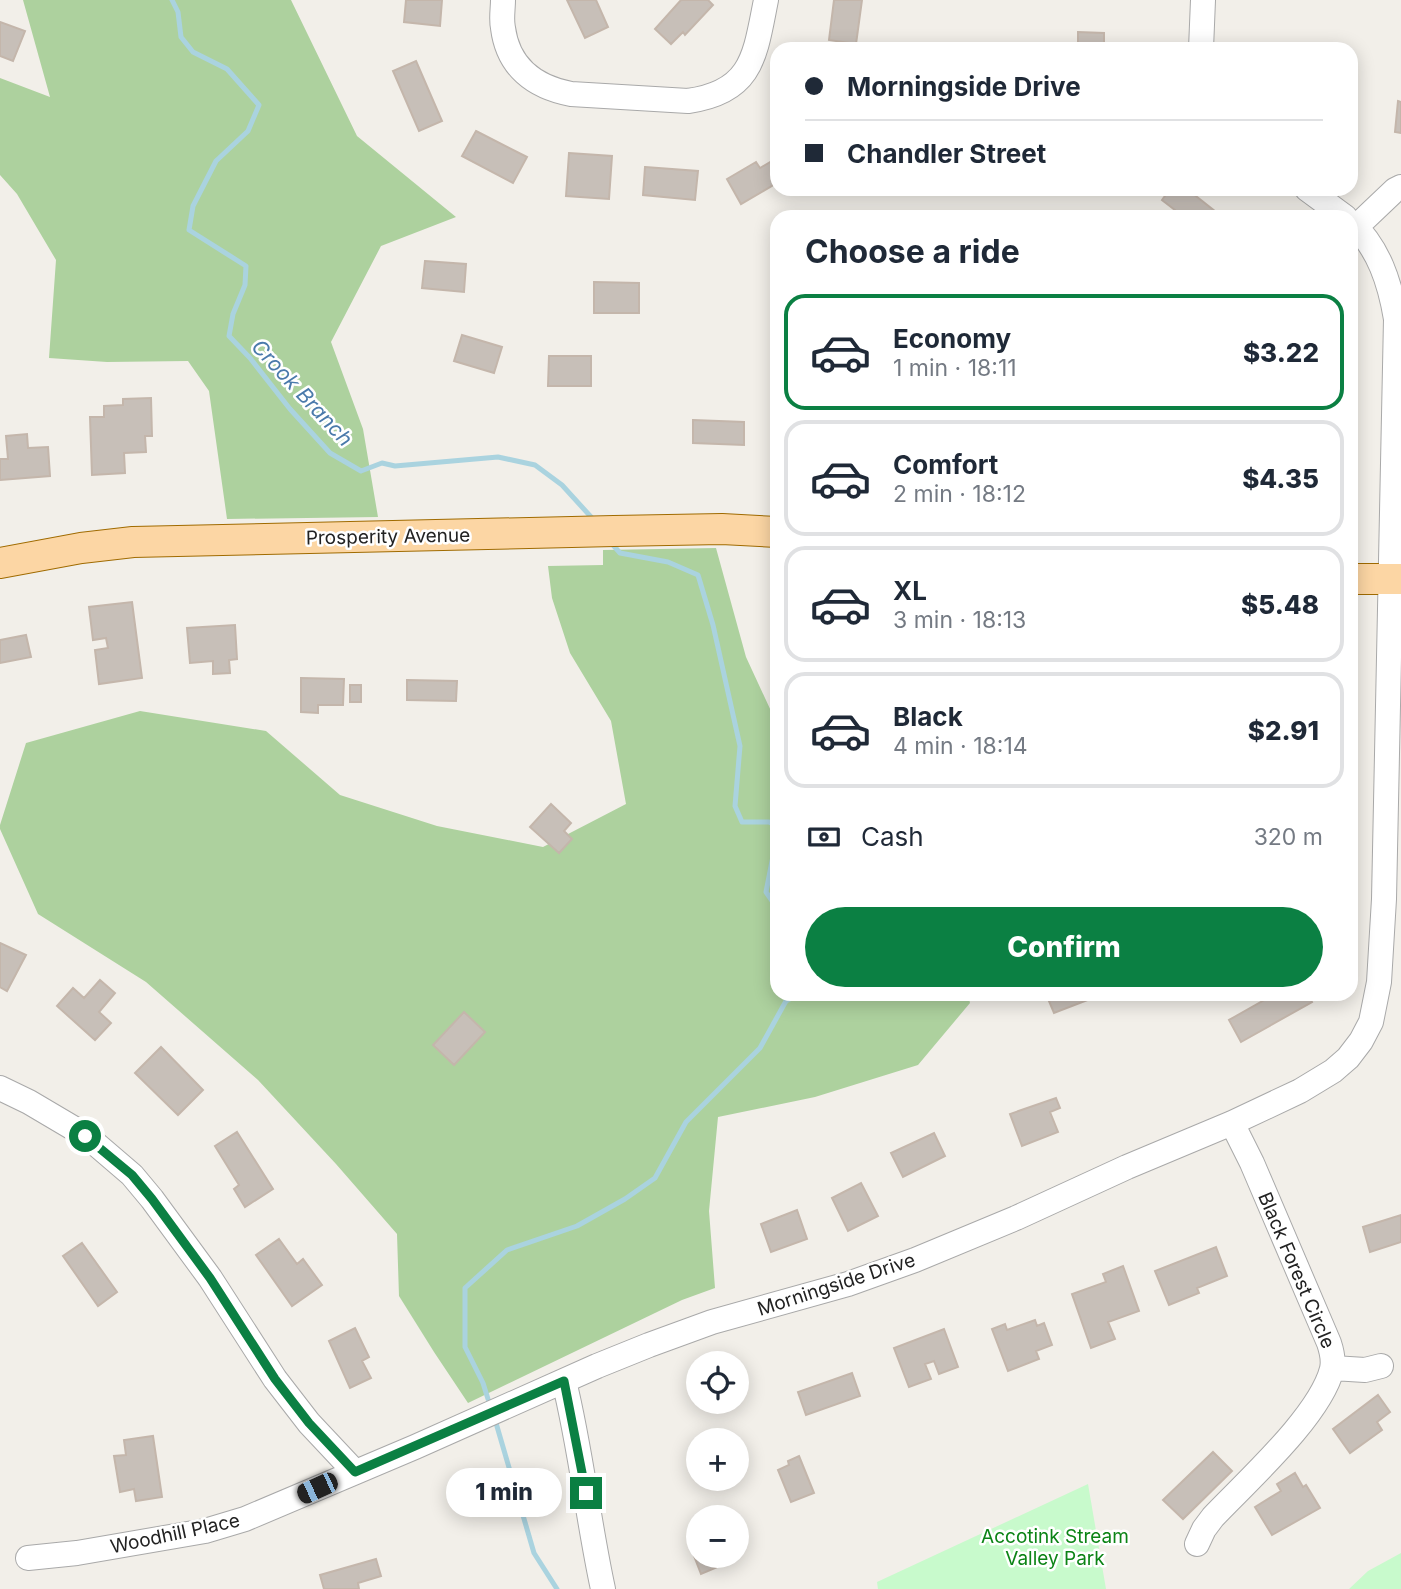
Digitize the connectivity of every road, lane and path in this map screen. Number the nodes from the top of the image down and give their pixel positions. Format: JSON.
{"nodes":[{"id":1,"x":503,"y":0,"type":"edge"},
{"id":2,"x":766,"y":0,"type":"edge"},
{"id":3,"x":1203,"y":0,"type":"edge"},
{"id":4,"x":1201,"y":42,"type":"edge"},
{"id":5,"x":1401,"y":187,"type":"edge"},
{"id":6,"x":1316,"y":196,"type":"edge"},
{"id":7,"x":1335,"y":210,"type":"edge"},
{"id":8,"x":1358,"y":217,"type":"edge"},
{"id":9,"x":1358,"y":230,"type":"edge"},
{"id":10,"x":770,"y":531,"type":"edge"},
{"id":11,"x":0,"y":563,"type":"edge"},
{"id":12,"x":1358,"y":579,"type":"edge"},
{"id":13,"x":1396,"y":579,"type":"edge"},
{"id":14,"x":0,"y":1088,"type":"edge"},
{"id":15,"x":1232,"y":1123,"type":"junction"},
{"id":16,"x":1381,"y":1366,"type":"dead end"},
{"id":17,"x":1333,"y":1368,"type":"junction"},
{"id":18,"x":564,"y":1381,"type":"junction"},
{"id":19,"x":355,"y":1472,"type":"junction"},
{"id":20,"x":1197,"y":1544,"type":"dead end"},
{"id":21,"x":28,"y":1558,"type":"dead end"},
{"id":22,"x":603,"y":1589,"type":"edge"}],
"edges":[{"from":1,"to":2,"type":"street"},
{"from":3,"to":4,"type":"street"},
{"from":5,"to":8,"type":"street"},
{"from":6,"to":7,"type":"street","name":"Morningside Drive"},
{"from":9,"to":13,"type":"street","name":"Morningside Drive"},
{"from":10,"to":11,"type":"main road","name":"Prosperity Avenue"},
{"from":12,"to":13,"type":"main road"},
{"from":13,"to":15,"type":"street","name":"Morningside Drive"},
{"from":14,"to":19,"type":"street"},
{"from":15,"to":17,"type":"street","name":"Black Forest Circle"},
{"from":15,"to":18,"type":"street","name":"Morningside Drive"},
{"from":16,"to":17,"type":"street"},
{"from":17,"to":20,"type":"street","name":"Black Forest Circle"},
{"from":18,"to":19,"type":"street","name":"Morningside Drive"},
{"from":18,"to":22,"type":"street"},
{"from":19,"to":21,"type":"street","name":"Woodhill Place"}]}
